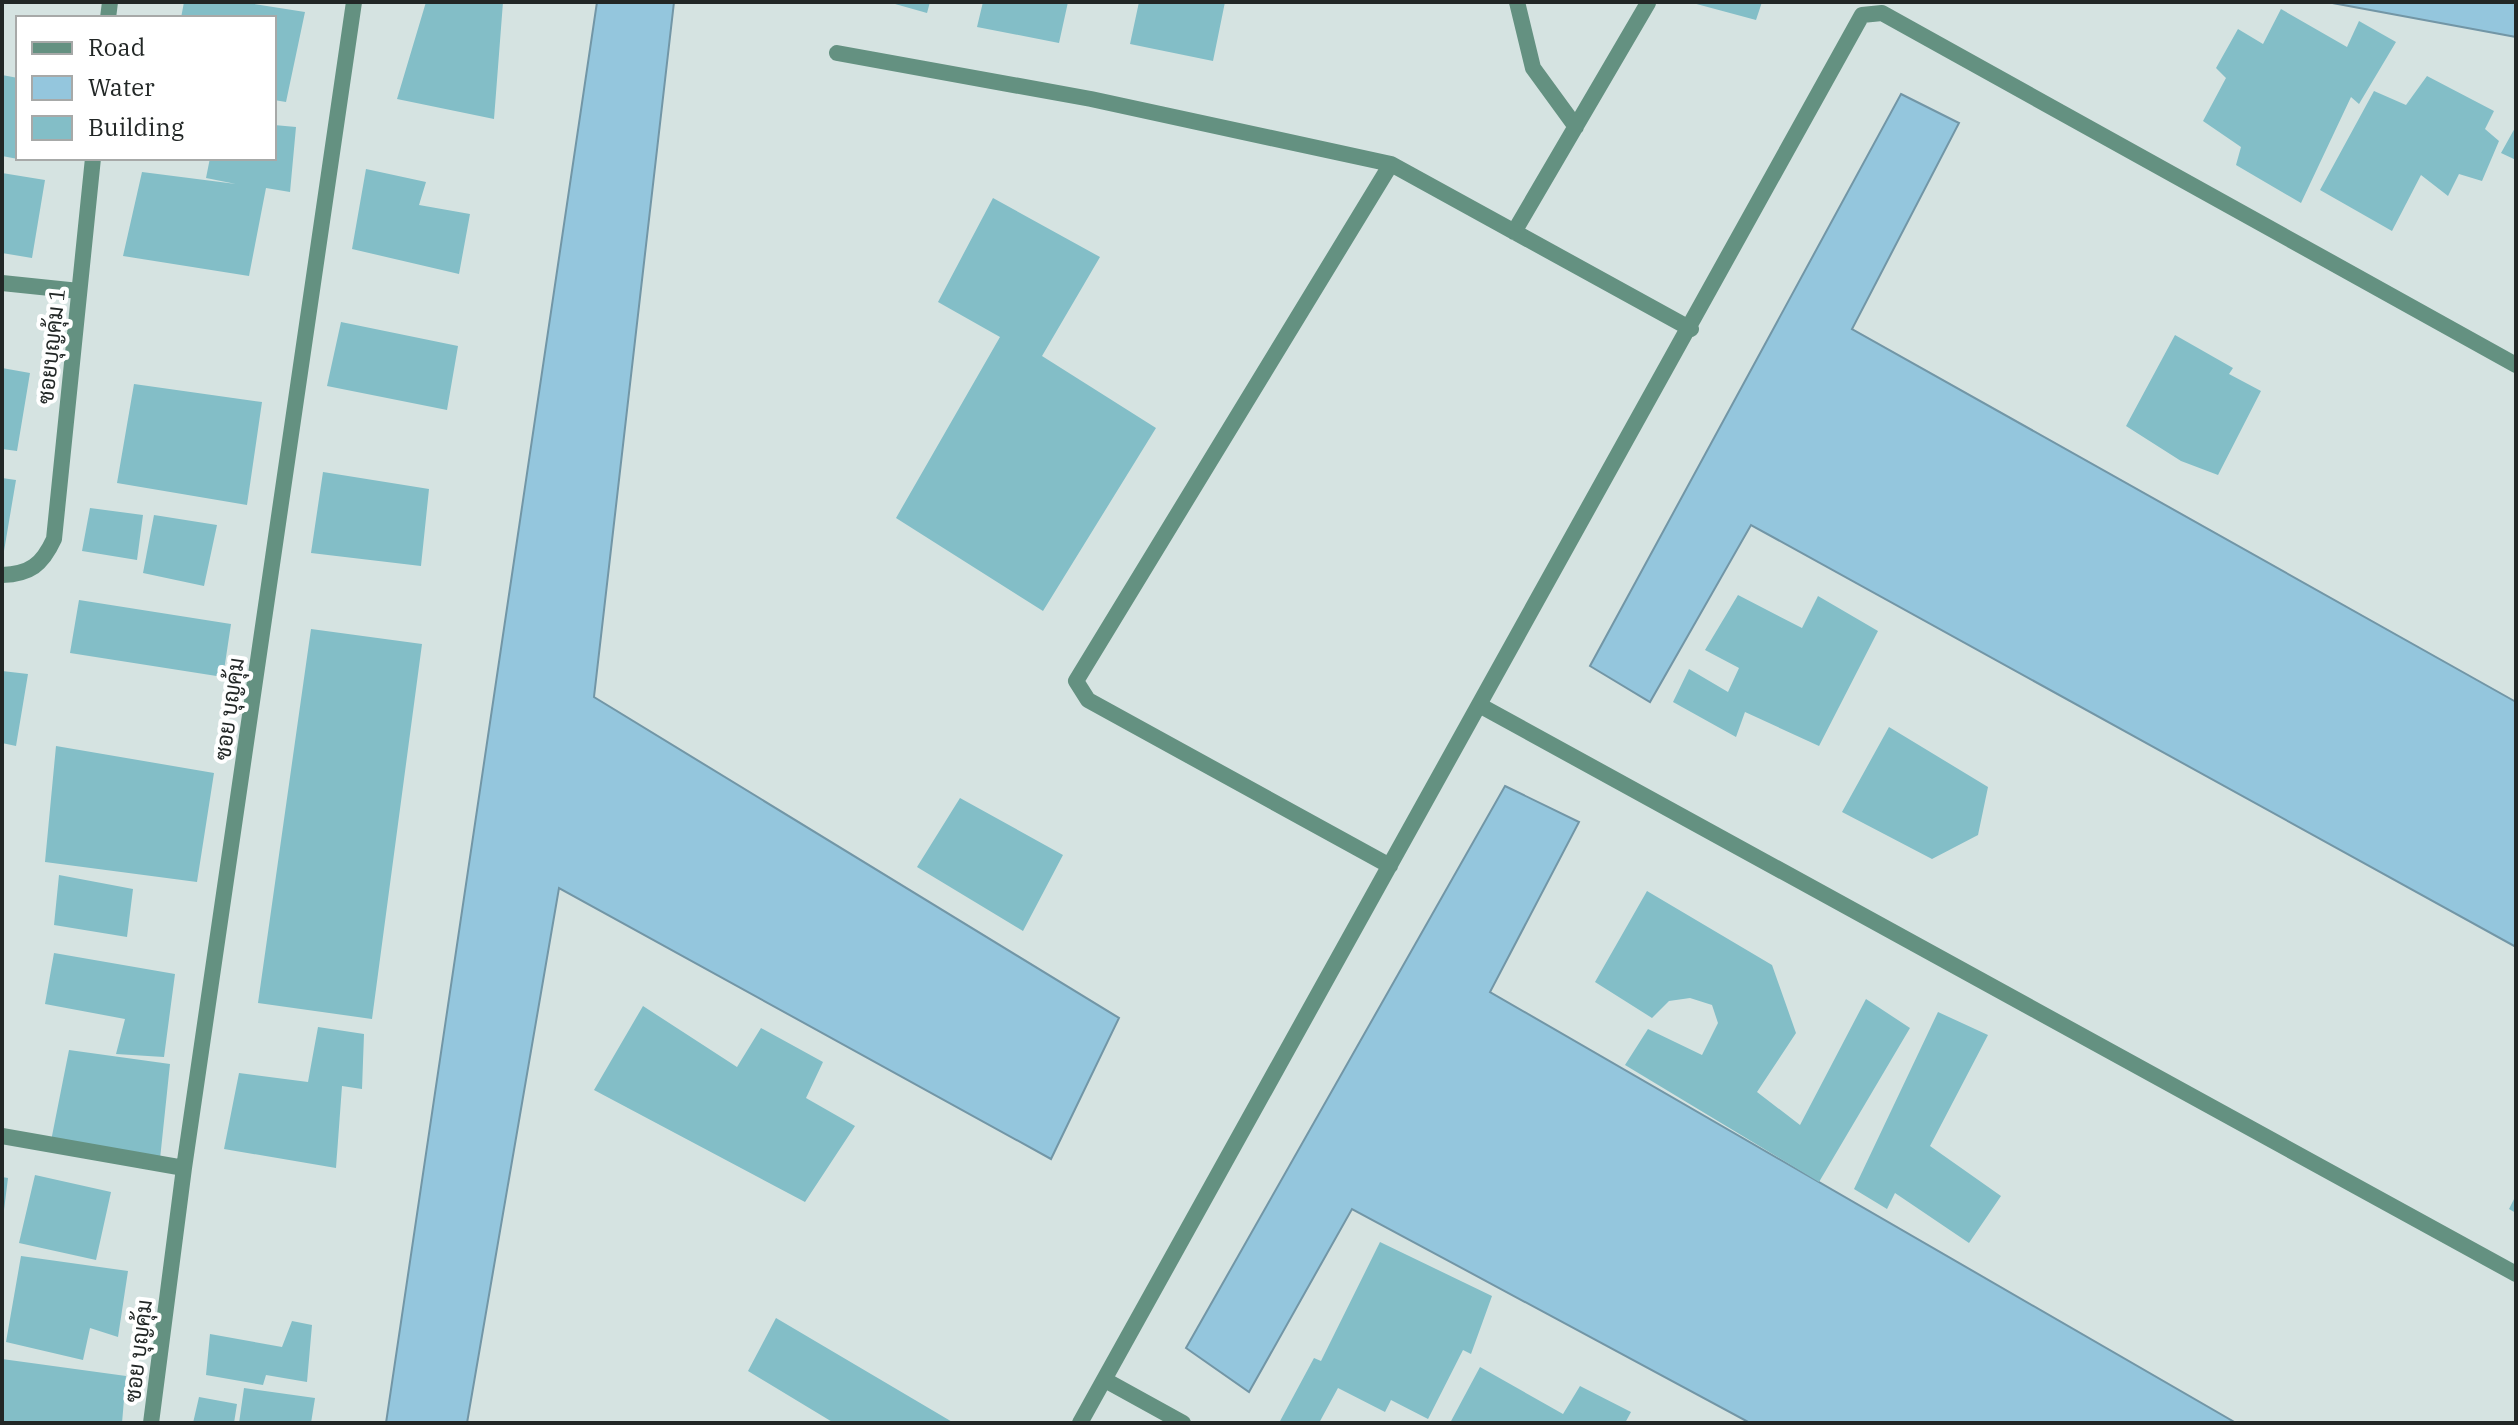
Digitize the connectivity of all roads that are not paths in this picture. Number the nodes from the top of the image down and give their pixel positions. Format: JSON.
{"nodes":[{"id":1,"x":354,"y":2,"type":"edge"},
{"id":2,"x":1517,"y":2,"type":"edge"},
{"id":3,"x":1648,"y":3,"type":"edge"},
{"id":4,"x":837,"y":53,"type":"dead end"},
{"id":5,"x":1576,"y":127,"type":"junction"},
{"id":6,"x":93,"y":160,"type":"edge"},
{"id":7,"x":1391,"y":164,"type":"junction"},
{"id":8,"x":1514,"y":232,"type":"junction"},
{"id":9,"x":2,"y":283,"type":"edge"},
{"id":10,"x":79,"y":291,"type":"junction"},
{"id":11,"x":1691,"y":329,"type":"junction"},
{"id":12,"x":2516,"y":365,"type":"edge"},
{"id":13,"x":2,"y":575,"type":"edge"},
{"id":14,"x":1481,"y":706,"type":"junction"},
{"id":15,"x":1390,"y":866,"type":"junction"},
{"id":16,"x":2,"y":1136,"type":"edge"},
{"id":17,"x":184,"y":1168,"type":"junction"},
{"id":18,"x":2516,"y":1274,"type":"edge"},
{"id":19,"x":1105,"y":1380,"type":"junction"},
{"id":20,"x":151,"y":1423,"type":"edge"},
{"id":21,"x":1080,"y":1423,"type":"edge"},
{"id":22,"x":1183,"y":1423,"type":"edge"}],
"edges":[{"from":1,"to":17,"type":"street","name":"ซอย บุญคุ้ม"},
{"from":2,"to":5,"type":"street"},
{"from":3,"to":5,"type":"street"},
{"from":4,"to":7,"type":"street"},
{"from":5,"to":8,"type":"street"},
{"from":6,"to":10,"type":"street","name":"ซอยบุญคุ้ม 1"},
{"from":7,"to":8,"type":"street"},
{"from":7,"to":15,"type":"street"},
{"from":8,"to":11,"type":"street"},
{"from":9,"to":10,"type":"street"},
{"from":10,"to":13,"type":"street","name":"ซอยบุญคุ้ม 1"},
{"from":11,"to":12,"type":"street"},
{"from":11,"to":14,"type":"street"},
{"from":14,"to":15,"type":"street"},
{"from":14,"to":18,"type":"street"},
{"from":15,"to":19,"type":"street"},
{"from":16,"to":17,"type":"street"},
{"from":17,"to":20,"type":"street","name":"ซอย บุญคุ้ม"},
{"from":19,"to":21,"type":"street"},
{"from":19,"to":22,"type":"street"}]}
